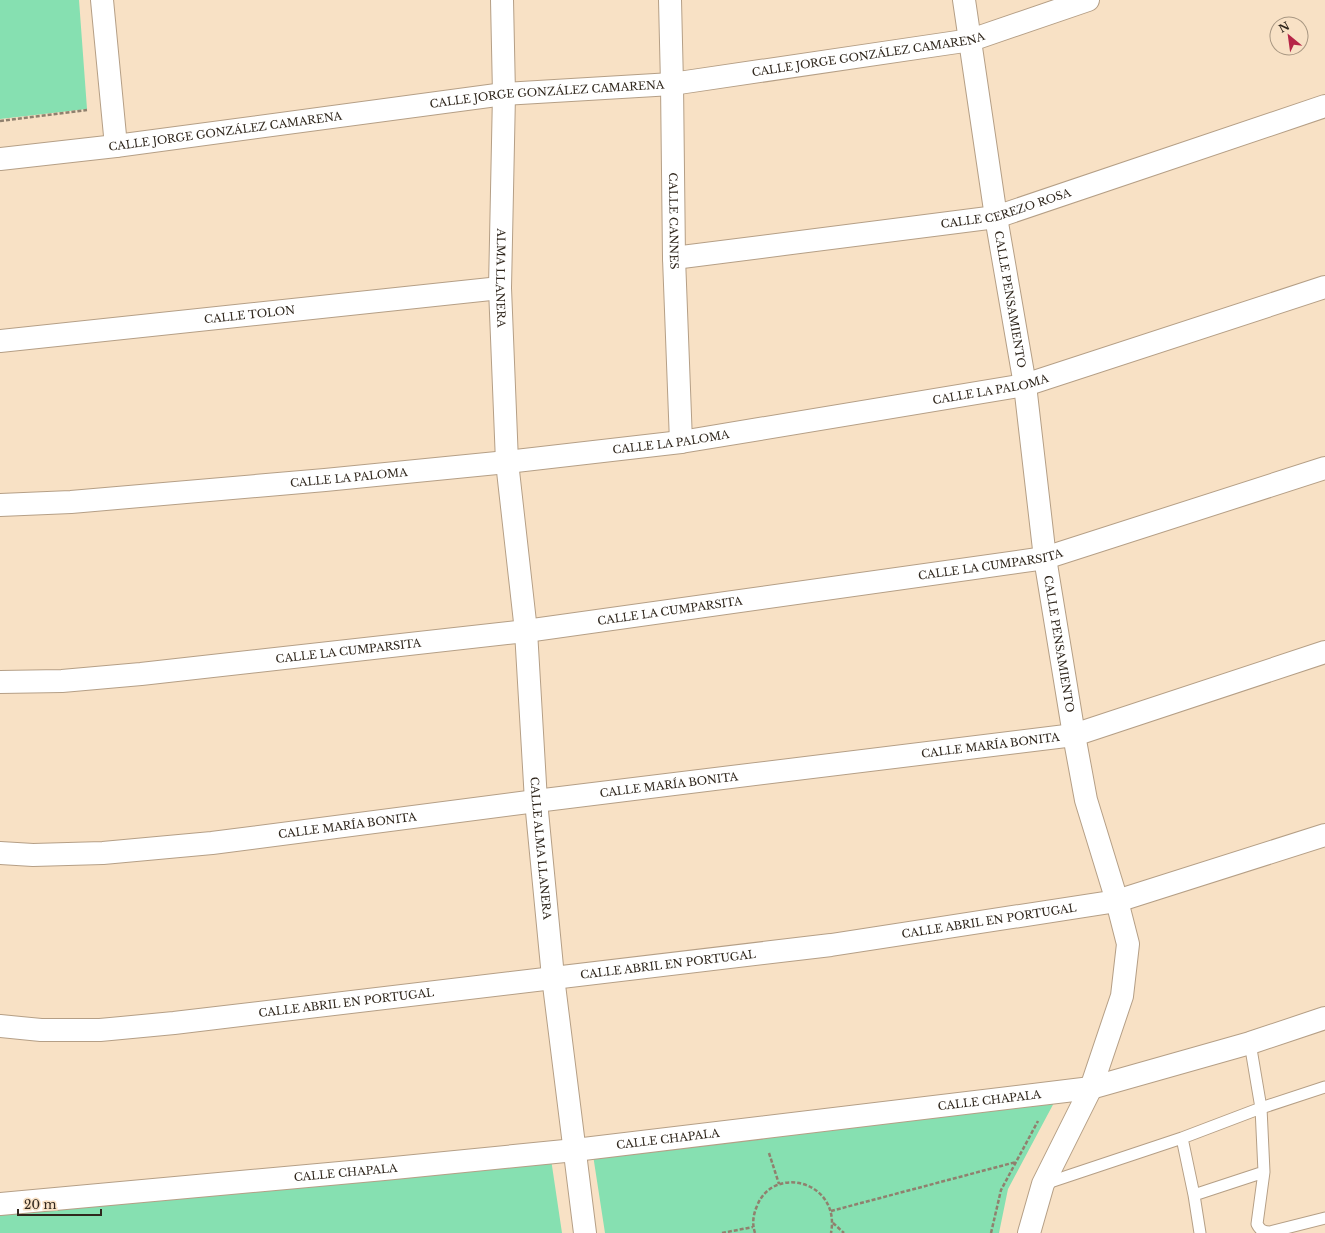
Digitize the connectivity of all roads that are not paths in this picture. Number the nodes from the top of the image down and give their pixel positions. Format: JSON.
{"nodes":[{"id":1,"x":102,"y":0,"type":"edge"},
{"id":2,"x":502,"y":0,"type":"edge"},
{"id":3,"x":670,"y":0,"type":"edge"},
{"id":4,"x":964,"y":0,"type":"edge"},
{"id":5,"x":1088,"y":0,"type":"edge"},
{"id":6,"x":970,"y":40,"type":"junction"},
{"id":7,"x":672,"y":84,"type":"junction"},
{"id":8,"x":504,"y":94,"type":"junction"},
{"id":9,"x":1325,"y":106,"type":"edge"},
{"id":10,"x":116,"y":146,"type":"junction"},
{"id":11,"x":0,"y":160,"type":"edge"},
{"id":12,"x":996,"y":217,"type":"junction"},
{"id":13,"x":674,"y":258,"type":"junction"},
{"id":14,"x":1325,"y":287,"type":"edge"},
{"id":15,"x":500,"y":288,"type":"junction"},
{"id":16,"x":0,"y":341,"type":"edge"},
{"id":17,"x":1025,"y":384,"type":"junction"},
{"id":18,"x":681,"y":442,"type":"junction"},
{"id":19,"x":507,"y":462,"type":"junction"},
{"id":20,"x":1325,"y":468,"type":"edge"},
{"id":21,"x":0,"y":505,"type":"edge"},
{"id":22,"x":1045,"y":558,"type":"junction"},
{"id":23,"x":526,"y":631,"type":"junction"},
{"id":24,"x":1325,"y":652,"type":"edge"},
{"id":25,"x":0,"y":682,"type":"edge"},
{"id":26,"x":1074,"y":735,"type":"junction"},
{"id":27,"x":536,"y":801,"type":"junction"},
{"id":28,"x":1325,"y":835,"type":"edge"},
{"id":29,"x":0,"y":853,"type":"edge"},
{"id":30,"x":1117,"y":901,"type":"junction"},
{"id":31,"x":553,"y":977,"type":"junction"},
{"id":32,"x":1325,"y":1018,"type":"edge"},
{"id":33,"x":0,"y":1026,"type":"edge"},
{"id":34,"x":1250,"y":1043,"type":"junction"},
{"id":35,"x":1325,"y":1087,"type":"edge"},
{"id":36,"x":1091,"y":1088,"type":"junction"},
{"id":37,"x":1261,"y":1108,"type":"junction"},
{"id":38,"x":1182,"y":1138,"type":"junction"},
{"id":39,"x":575,"y":1150,"type":"junction"},
{"id":40,"x":1264,"y":1172,"type":"junction"},
{"id":41,"x":1043,"y":1184,"type":"junction"},
{"id":42,"x":1194,"y":1195,"type":"junction"},
{"id":43,"x":0,"y":1204,"type":"edge"},
{"id":44,"x":1325,"y":1218,"type":"edge"},
{"id":45,"x":585,"y":1233,"type":"edge"},
{"id":46,"x":1029,"y":1233,"type":"edge"},
{"id":47,"x":1200,"y":1233,"type":"edge"}],
"edges":[{"from":1,"to":10,"type":"street"},
{"from":2,"to":8,"type":"street","name":"ALMA LLANERA"},
{"from":3,"to":7,"type":"street","name":"CALLE CANNES"},
{"from":4,"to":6,"type":"street","name":"CALLE PENSAMIENTO"},
{"from":5,"to":6,"type":"street","name":"CALLE JORGE GONZÁLEZ CAMARENA"},
{"from":6,"to":7,"type":"street","name":"CALLE JORGE GONZÁLEZ CAMARENA"},
{"from":6,"to":12,"type":"street","name":"CALLE PENSAMIENTO"},
{"from":7,"to":8,"type":"street","name":"CALLE JORGE GONZÁLEZ CAMARENA"},
{"from":7,"to":13,"type":"street","name":"CALLE CANNES"},
{"from":8,"to":10,"type":"street","name":"CALLE JORGE GONZÁLEZ CAMARENA"},
{"from":8,"to":15,"type":"street","name":"ALMA LLANERA"},
{"from":9,"to":12,"type":"street","name":"CALLE CEREZO ROSA"},
{"from":10,"to":11,"type":"street","name":"CALLE JORGE GONZÁLEZ CAMARENA"},
{"from":12,"to":13,"type":"street","name":"CALLE CEREZO ROSA"},
{"from":12,"to":17,"type":"street","name":"CALLE PENSAMIENTO"},
{"from":13,"to":18,"type":"street","name":"CALLE CANNES"},
{"from":14,"to":17,"type":"street","name":"CALLE LA PALOMA"},
{"from":15,"to":16,"type":"street","name":"CALLE TOLON"},
{"from":15,"to":19,"type":"street","name":"ALMA LLANERA"},
{"from":17,"to":18,"type":"street","name":"CALLE LA PALOMA"},
{"from":17,"to":22,"type":"street","name":"CALLE PENSAMIENTO"},
{"from":18,"to":19,"type":"street","name":"CALLE LA PALOMA"},
{"from":19,"to":21,"type":"street","name":"CALLE LA PALOMA"},
{"from":19,"to":23,"type":"street","name":"CALLE ALMA LLANERA"},
{"from":20,"to":22,"type":"street","name":"CALLE LA CUMPARSITA"},
{"from":22,"to":23,"type":"street","name":"CALLE LA CUMPARSITA"},
{"from":22,"to":26,"type":"street","name":"CALLE PENSAMIENTO"},
{"from":23,"to":25,"type":"street","name":"CALLE LA CUMPARSITA"},
{"from":23,"to":27,"type":"street","name":"CALLE ALMA LLANERA"},
{"from":24,"to":26,"type":"street","name":"CALLE MARÍA BONITA"},
{"from":26,"to":27,"type":"street","name":"CALLE MARÍA BONITA"},
{"from":26,"to":30,"type":"street","name":"CALLE PENSAMIENTO"},
{"from":27,"to":29,"type":"street","name":"CALLE MARÍA BONITA"},
{"from":27,"to":31,"type":"street","name":"CALLE ALMA LLANERA"},
{"from":28,"to":30,"type":"street","name":"CALLE ABRIL EN PORTUGAL"},
{"from":30,"to":31,"type":"street","name":"CALLE ABRIL EN PORTUGAL"},
{"from":30,"to":36,"type":"street","name":"CALLE PENSAMIENTO"},
{"from":31,"to":33,"type":"street","name":"CALLE ABRIL EN PORTUGAL"},
{"from":31,"to":39,"type":"street","name":"CALLE ALMA LLANERA"},
{"from":32,"to":34,"type":"street","name":"CALLE CHAPALA"},
{"from":34,"to":36,"type":"street","name":"CALLE CHAPALA"},
{"from":34,"to":37,"type":"lane"},
{"from":35,"to":37,"type":"lane"},
{"from":36,"to":39,"type":"street","name":"CALLE CHAPALA"},
{"from":36,"to":41,"type":"street","name":"CALLE PENSAMIENTO"},
{"from":37,"to":38,"type":"lane"},
{"from":37,"to":40,"type":"lane"},
{"from":38,"to":41,"type":"lane"},
{"from":38,"to":42,"type":"lane"},
{"from":39,"to":43,"type":"street","name":"CALLE CHAPALA"},
{"from":39,"to":45,"type":"street","name":"CALLE ALMA LLANERA"},
{"from":40,"to":42,"type":"lane"},
{"from":40,"to":44,"type":"lane"},
{"from":41,"to":46,"type":"street","name":"CALLE PENSAMIENTO"},
{"from":42,"to":47,"type":"lane"}]}
